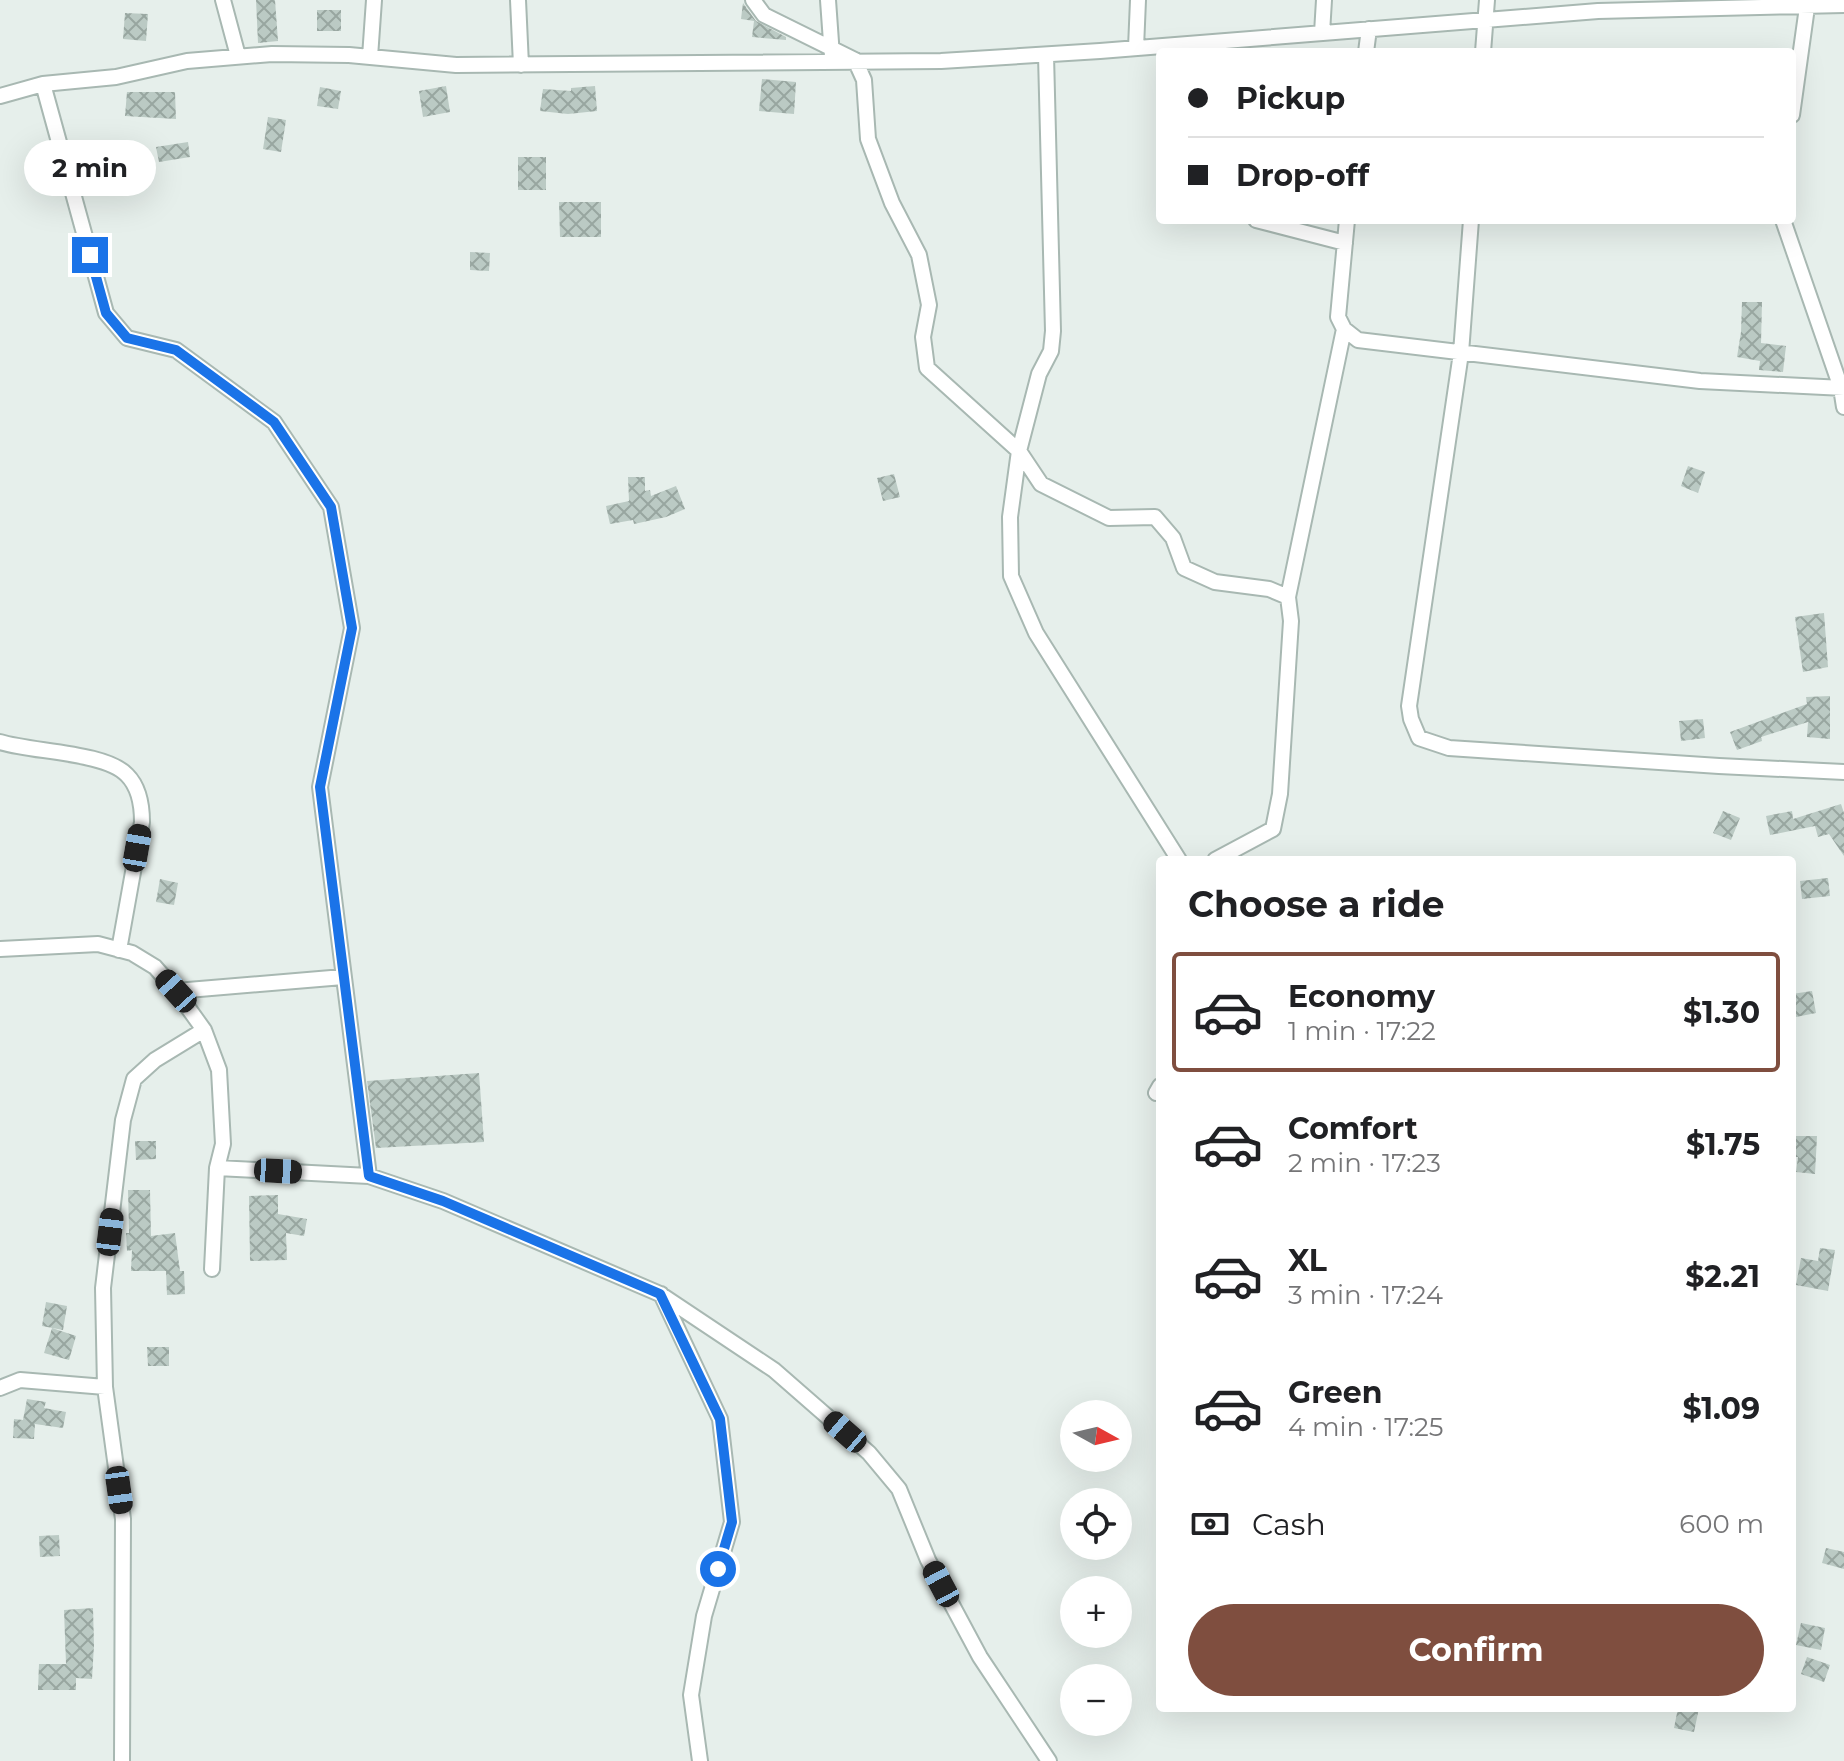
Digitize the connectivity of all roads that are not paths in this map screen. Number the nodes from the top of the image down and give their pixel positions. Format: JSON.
{"nodes":[{"id":1,"x":223,"y":0,"type":"edge"},
{"id":2,"x":374,"y":0,"type":"edge"},
{"id":3,"x":518,"y":0,"type":"edge"},
{"id":4,"x":753,"y":0,"type":"edge"},
{"id":5,"x":828,"y":0,"type":"edge"},
{"id":6,"x":1138,"y":0,"type":"edge"},
{"id":7,"x":1324,"y":0,"type":"edge"},
{"id":8,"x":1487,"y":0,"type":"edge"},
{"id":9,"x":1808,"y":3,"type":"edge"},
{"id":10,"x":1643,"y":5,"type":"edge"},
{"id":11,"x":1844,"y":5,"type":"edge"},
{"id":12,"x":1486,"y":20,"type":"junction"},
{"id":13,"x":1369,"y":29,"type":"junction"},
{"id":14,"x":1322,"y":33,"type":"junction"},
{"id":15,"x":1221,"y":47,"type":"edge"},
{"id":16,"x":1136,"y":48,"type":"junction"},
{"id":17,"x":1367,"y":48,"type":"edge"},
{"id":18,"x":1483,"y":48,"type":"edge"},
{"id":19,"x":832,"y":54,"type":"junction"},
{"id":20,"x":1046,"y":55,"type":"junction"},
{"id":21,"x":238,"y":56,"type":"junction"},
{"id":22,"x":370,"y":57,"type":"junction"},
{"id":23,"x":855,"y":60,"type":"junction"},
{"id":24,"x":521,"y":65,"type":"junction"},
{"id":25,"x":43,"y":84,"type":"junction"},
{"id":26,"x":1796,"y":87,"type":"edge"},
{"id":27,"x":0,"y":96,"type":"edge"},
{"id":28,"x":1271,"y":224,"type":"edge"},
{"id":29,"x":1347,"y":224,"type":"edge"},
{"id":30,"x":1471,"y":224,"type":"edge"},
{"id":31,"x":1784,"y":224,"type":"edge"},
{"id":32,"x":1345,"y":243,"type":"junction"},
{"id":33,"x":1344,"y":329,"type":"junction"},
{"id":34,"x":1461,"y":353,"type":"junction"},
{"id":35,"x":1842,"y":388,"type":"edge"},
{"id":36,"x":1844,"y":407,"type":"edge"},
{"id":37,"x":1019,"y":451,"type":"junction"},
{"id":38,"x":1288,"y":597,"type":"junction"},
{"id":39,"x":0,"y":742,"type":"edge"},
{"id":40,"x":1844,"y":772,"type":"edge"},
{"id":41,"x":1176,"y":856,"type":"edge"},
{"id":42,"x":1222,"y":856,"type":"edge"},
{"id":43,"x":0,"y":949,"type":"edge"},
{"id":44,"x":119,"y":950,"type":"junction"},
{"id":45,"x":343,"y":977,"type":"junction"},
{"id":46,"x":176,"y":991,"type":"junction"},
{"id":47,"x":204,"y":1030,"type":"junction"},
{"id":48,"x":217,"y":1168,"type":"junction"},
{"id":49,"x":369,"y":1176,"type":"junction"},
{"id":50,"x":212,"y":1269,"type":"dead end"},
{"id":51,"x":660,"y":1294,"type":"junction"},
{"id":52,"x":105,"y":1387,"type":"junction"},
{"id":53,"x":0,"y":1388,"type":"edge"},
{"id":54,"x":122,"y":1761,"type":"edge"},
{"id":55,"x":700,"y":1761,"type":"edge"},
{"id":56,"x":1049,"y":1761,"type":"edge"}],
"edges":[{"from":1,"to":21,"type":"street"},
{"from":2,"to":22,"type":"street"},
{"from":3,"to":24,"type":"street"},
{"from":4,"to":19,"type":"street"},
{"from":5,"to":19,"type":"street"},
{"from":6,"to":16,"type":"street"},
{"from":7,"to":14,"type":"street"},
{"from":8,"to":12,"type":"street"},
{"from":9,"to":10,"type":"street"},
{"from":9,"to":11,"type":"street"},
{"from":9,"to":26,"type":"street"},
{"from":10,"to":12,"type":"street"},
{"from":12,"to":13,"type":"street"},
{"from":12,"to":18,"type":"street"},
{"from":13,"to":14,"type":"street"},
{"from":13,"to":17,"type":"street"},
{"from":14,"to":15,"type":"street"},
{"from":15,"to":16,"type":"street"},
{"from":16,"to":20,"type":"street"},
{"from":19,"to":23,"type":"street"},
{"from":19,"to":24,"type":"street"},
{"from":20,"to":23,"type":"street"},
{"from":20,"to":37,"type":"street"},
{"from":21,"to":22,"type":"street"},
{"from":21,"to":25,"type":"street"},
{"from":22,"to":24,"type":"street"},
{"from":23,"to":37,"type":"street"},
{"from":25,"to":27,"type":"street"},
{"from":25,"to":45,"type":"street"},
{"from":28,"to":32,"type":"street"},
{"from":29,"to":32,"type":"street"},
{"from":30,"to":34,"type":"street"},
{"from":31,"to":35,"type":"street"},
{"from":32,"to":33,"type":"street"},
{"from":33,"to":34,"type":"street"},
{"from":33,"to":38,"type":"street"},
{"from":34,"to":35,"type":"street"},
{"from":34,"to":40,"type":"street"},
{"from":35,"to":36,"type":"street"},
{"from":37,"to":38,"type":"street"},
{"from":37,"to":41,"type":"street"},
{"from":38,"to":42,"type":"street"},
{"from":39,"to":44,"type":"street"},
{"from":43,"to":44,"type":"street"},
{"from":44,"to":46,"type":"street"},
{"from":45,"to":46,"type":"street"},
{"from":45,"to":49,"type":"street"},
{"from":46,"to":47,"type":"street"},
{"from":47,"to":48,"type":"street"},
{"from":47,"to":52,"type":"street"},
{"from":48,"to":49,"type":"street"},
{"from":48,"to":50,"type":"street"},
{"from":49,"to":51,"type":"street"},
{"from":51,"to":55,"type":"street"},
{"from":51,"to":56,"type":"street"},
{"from":52,"to":53,"type":"street"},
{"from":52,"to":54,"type":"street"}]}
